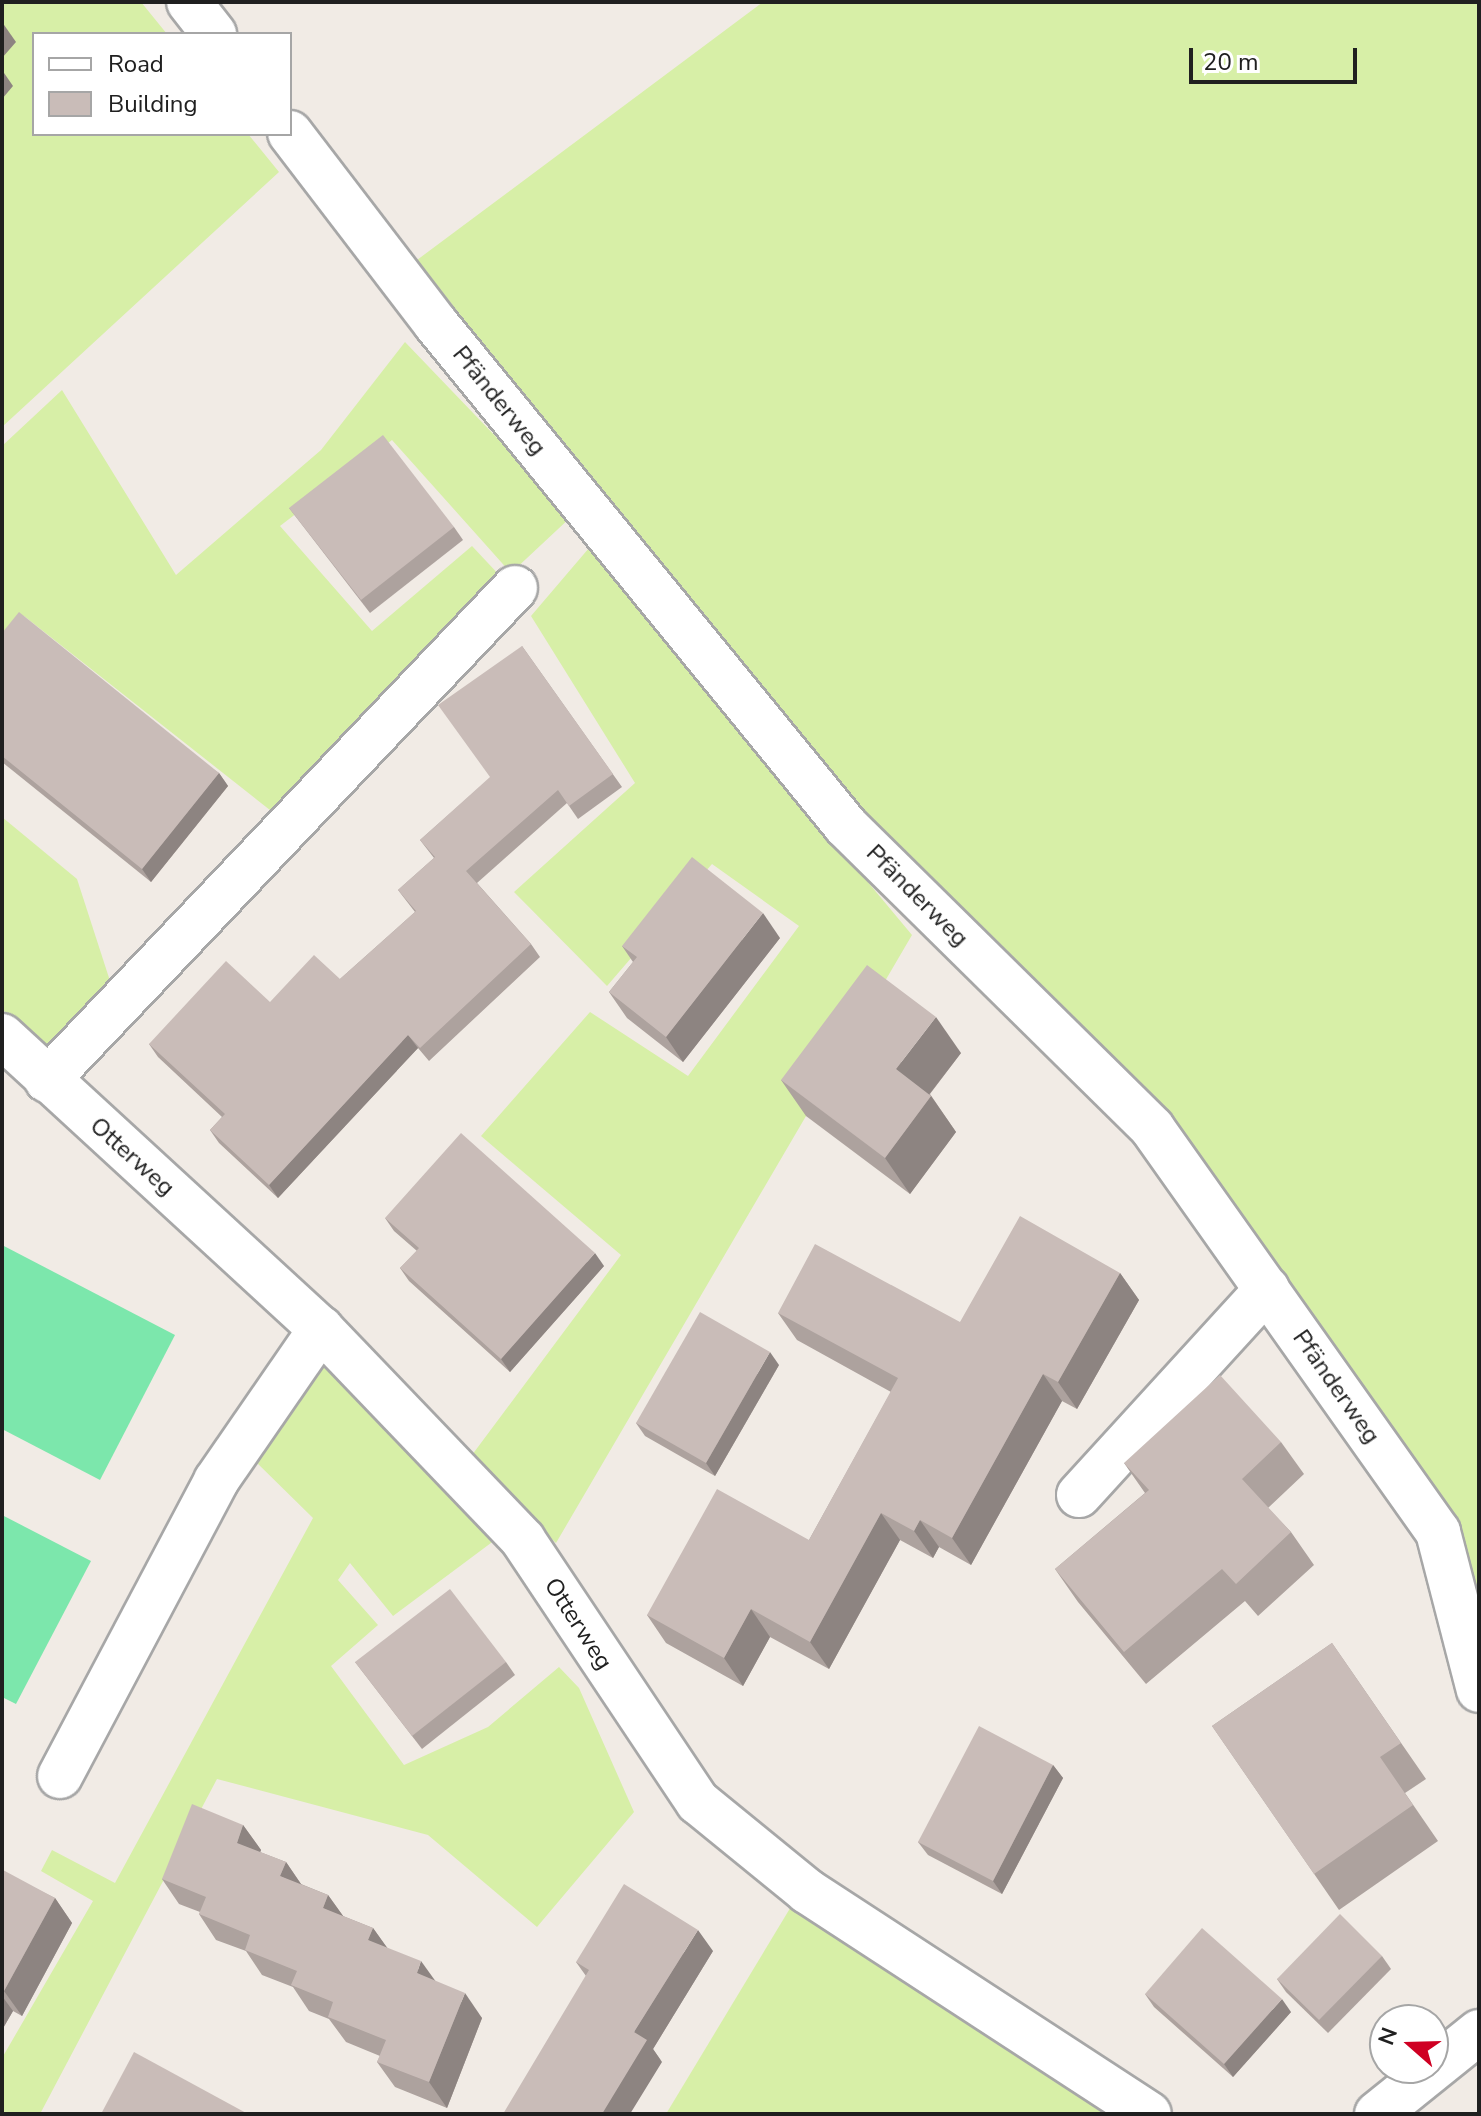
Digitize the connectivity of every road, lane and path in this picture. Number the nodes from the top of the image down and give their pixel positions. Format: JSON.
{"nodes":[{"id":1,"x":189,"y":2,"type":"edge"},
{"id":2,"x":212,"y":32,"type":"edge"},
{"id":3,"x":292,"y":136,"type":"edge"},
{"id":4,"x":515,"y":588,"type":"dead end"},
{"id":5,"x":2,"y":1036,"type":"edge"},
{"id":6,"x":47,"y":1080,"type":"junction"},
{"id":7,"x":1267,"y":1289,"type":"junction"},
{"id":8,"x":321,"y":1329,"type":"junction"},
{"id":9,"x":1079,"y":1495,"type":"dead end"},
{"id":10,"x":1479,"y":1690,"type":"edge"},
{"id":11,"x":60,"y":1776,"type":"dead end"},
{"id":12,"x":1479,"y":2032,"type":"edge"},
{"id":13,"x":1149,"y":2114,"type":"edge"},
{"id":14,"x":1377,"y":2114,"type":"edge"}],
"edges":[{"from":1,"to":2,"type":"street"},
{"from":3,"to":7,"type":"street","name":"Pfänderweg"},
{"from":4,"to":6,"type":"street"},
{"from":5,"to":6,"type":"street","name":"Otterweg"},
{"from":6,"to":8,"type":"street","name":"Otterweg"},
{"from":7,"to":9,"type":"street"},
{"from":7,"to":10,"type":"street","name":"Pfänderweg"},
{"from":8,"to":11,"type":"street"},
{"from":8,"to":13,"type":"street","name":"Otterweg"},
{"from":12,"to":14,"type":"street"}]}
